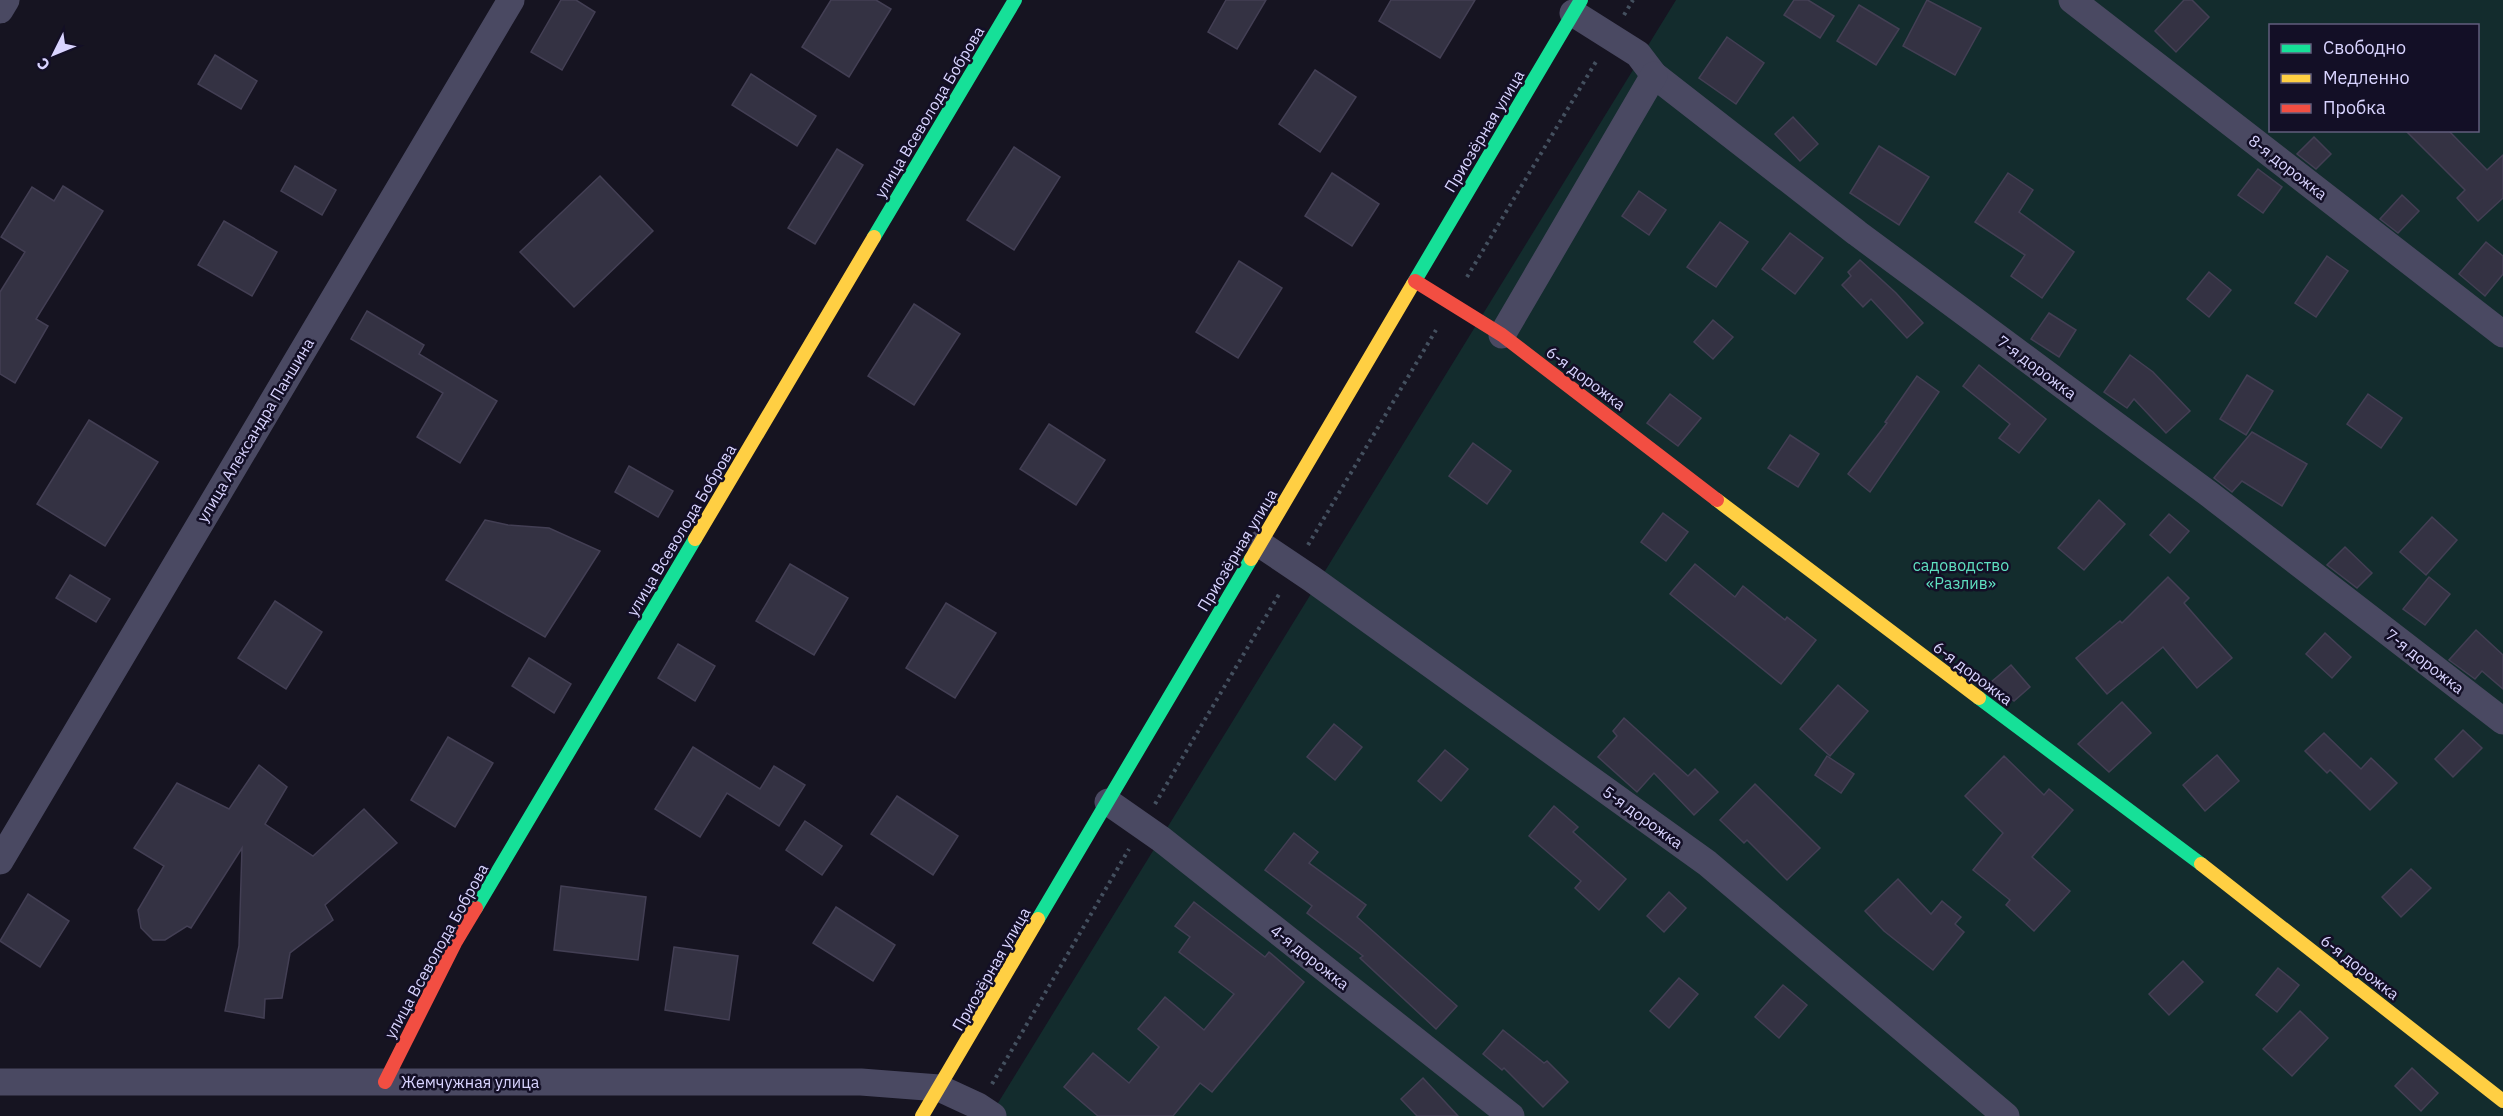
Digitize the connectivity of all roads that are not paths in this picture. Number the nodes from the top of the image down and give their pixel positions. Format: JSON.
{"nodes":[{"id":1,"x":6,"y":0,"type":"edge"},
{"id":2,"x":511,"y":0,"type":"edge"},
{"id":3,"x":1015,"y":0,"type":"edge"},
{"id":4,"x":2072,"y":0,"type":"edge"},
{"id":5,"x":1577,"y":7,"type":"edge"},
{"id":6,"x":0,"y":10,"type":"edge"},
{"id":7,"x":1654,"y":75,"type":"junction"},
{"id":8,"x":1415,"y":281,"type":"junction"},
{"id":9,"x":2503,"y":334,"type":"edge"},
{"id":10,"x":1502,"y":335,"type":"junction"},
{"id":11,"x":1260,"y":544,"type":"junction"},
{"id":12,"x":2503,"y":721,"type":"edge"},
{"id":13,"x":1108,"y":802,"type":"junction"},
{"id":14,"x":0,"y":861,"type":"edge"},
{"id":15,"x":0,"y":1082,"type":"edge"},
{"id":16,"x":385,"y":1082,"type":"junction"},
{"id":17,"x":939,"y":1088,"type":"junction"},
{"id":18,"x":2503,"y":1101,"type":"edge"},
{"id":19,"x":922,"y":1116,"type":"edge"},
{"id":20,"x":993,"y":1116,"type":"edge"},
{"id":21,"x":1511,"y":1116,"type":"edge"},
{"id":22,"x":2006,"y":1116,"type":"edge"}],
"edges":[{"from":1,"to":6,"type":"street"},
{"from":2,"to":14,"type":"street","name":"улица Александра Паншина"},
{"from":3,"to":16,"type":"street","name":"улица Всеволода Боброва"},
{"from":4,"to":9,"type":"street","name":"8-я дорожка"},
{"from":5,"to":7,"type":"street","name":"7-я дорожка"},
{"from":5,"to":8,"type":"street","name":"Приозёрная улица"},
{"from":7,"to":10,"type":"street"},
{"from":7,"to":12,"type":"street","name":"7-я дорожка"},
{"from":8,"to":10,"type":"street","name":"6-я дорожка"},
{"from":8,"to":11,"type":"street","name":"Приозёрная улица"},
{"from":10,"to":18,"type":"street","name":"6-я дорожка"},
{"from":11,"to":13,"type":"street","name":"Приозёрная улица"},
{"from":11,"to":22,"type":"street","name":"5-я дорожка"},
{"from":13,"to":17,"type":"street","name":"Приозёрная улица"},
{"from":13,"to":21,"type":"street","name":"4-я дорожка"},
{"from":15,"to":16,"type":"street","name":"Жемчужная улица"},
{"from":16,"to":17,"type":"street","name":"Жемчужная улица"},
{"from":17,"to":19,"type":"street","name":"Приозёрная улица"},
{"from":17,"to":20,"type":"street"}]}
